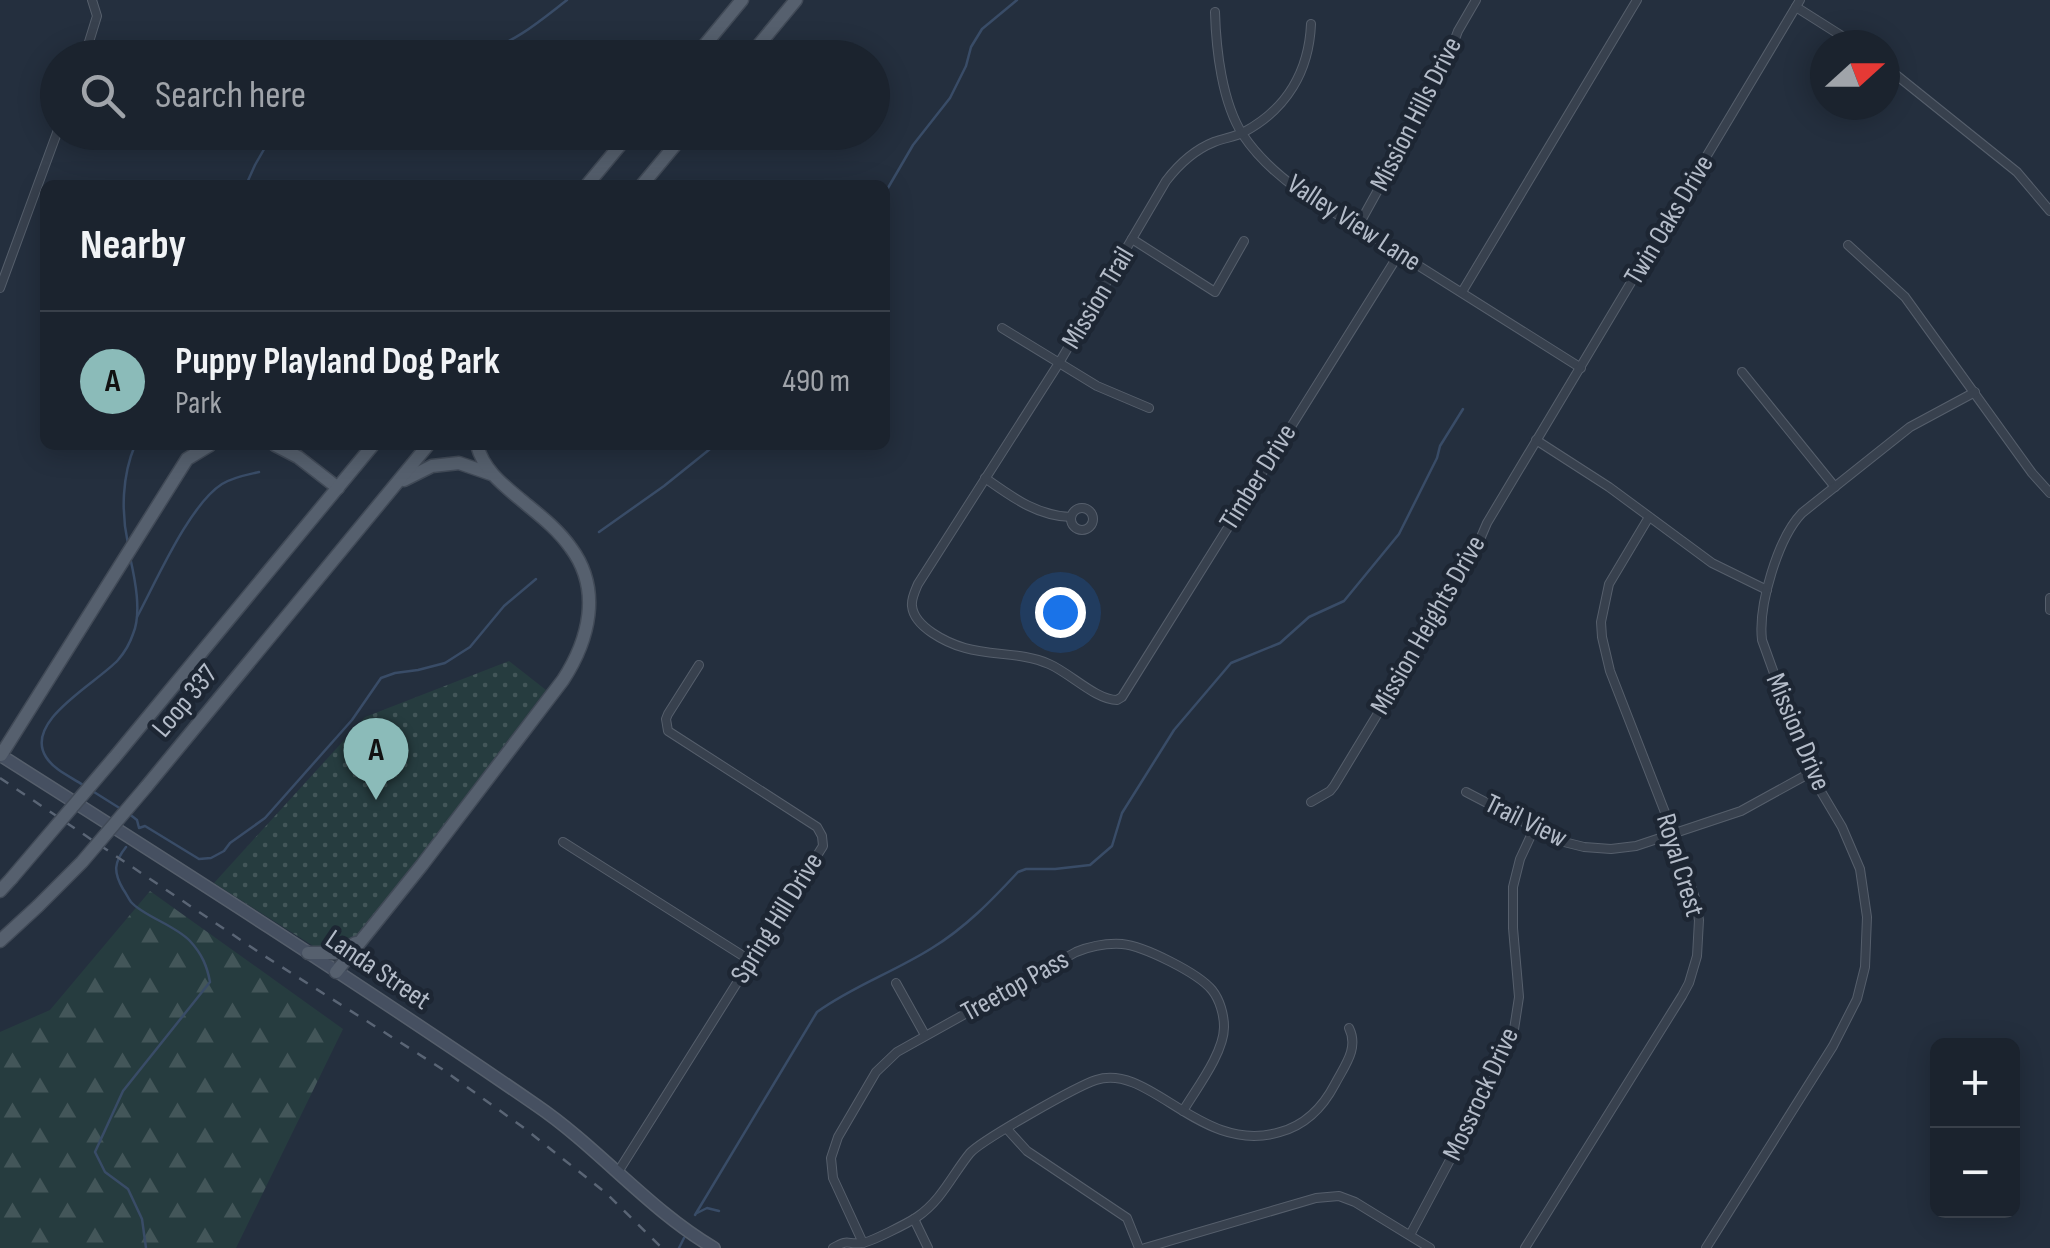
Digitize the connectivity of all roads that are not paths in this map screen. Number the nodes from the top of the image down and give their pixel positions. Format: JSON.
{"nodes":[{"id":1,"x":92,"y":0,"type":"edge"},
{"id":2,"x":742,"y":0,"type":"edge"},
{"id":3,"x":796,"y":0,"type":"edge"},
{"id":4,"x":1476,"y":0,"type":"edge"},
{"id":5,"x":1637,"y":0,"type":"edge"},
{"id":6,"x":1798,"y":3,"type":"edge"},
{"id":7,"x":1214,"y":12,"type":"dead end"},
{"id":8,"x":1311,"y":24,"type":"dead end"},
{"id":9,"x":1835,"y":30,"type":"edge"},
{"id":10,"x":90,"y":40,"type":"edge"},
{"id":11,"x":709,"y":40,"type":"edge"},
{"id":12,"x":763,"y":40,"type":"edge"},
{"id":13,"x":1900,"y":78,"type":"edge"},
{"id":14,"x":1242,"y":134,"type":"junction"},
{"id":15,"x":51,"y":150,"type":"edge"},
{"id":16,"x":616,"y":150,"type":"edge"},
{"id":17,"x":671,"y":150,"type":"edge"},
{"id":18,"x":591,"y":180,"type":"edge"},
{"id":19,"x":646,"y":180,"type":"edge"},
{"id":20,"x":2050,"y":211,"type":"edge"},
{"id":21,"x":1357,"y":228,"type":"junction"},
{"id":22,"x":1132,"y":239,"type":"junction"},
{"id":23,"x":1244,"y":241,"type":"dead end"},
{"id":24,"x":1848,"y":244,"type":"dead end"},
{"id":25,"x":1399,"y":254,"type":"junction"},
{"id":26,"x":0,"y":288,"type":"edge"},
{"id":27,"x":1462,"y":292,"type":"junction"},
{"id":28,"x":1002,"y":328,"type":"dead end"},
{"id":29,"x":1060,"y":362,"type":"junction"},
{"id":30,"x":1581,"y":368,"type":"junction"},
{"id":31,"x":1742,"y":372,"type":"dead end"},
{"id":32,"x":1975,"y":392,"type":"junction"},
{"id":33,"x":1149,"y":408,"type":"dead end"},
{"id":34,"x":1536,"y":440,"type":"junction"},
{"id":35,"x":203,"y":450,"type":"edge"},
{"id":36,"x":285,"y":450,"type":"edge"},
{"id":37,"x":369,"y":450,"type":"edge"},
{"id":38,"x":424,"y":450,"type":"edge"},
{"id":39,"x":479,"y":450,"type":"edge"},
{"id":40,"x":491,"y":474,"type":"junction"},
{"id":41,"x":985,"y":478,"type":"junction"},
{"id":42,"x":396,"y":484,"type":"junction"},
{"id":43,"x":1835,"y":487,"type":"junction"},
{"id":44,"x":338,"y":488,"type":"junction"},
{"id":45,"x":2050,"y":493,"type":"edge"},
{"id":46,"x":1649,"y":516,"type":"junction"},
{"id":47,"x":1072,"y":517,"type":"dead end"},
{"id":48,"x":1767,"y":590,"type":"junction"},
{"id":49,"x":2050,"y":598,"type":"edge"},
{"id":50,"x":912,"y":609,"type":"joint"},
{"id":51,"x":2050,"y":610,"type":"edge"},
{"id":52,"x":699,"y":665,"type":"dead end"},
{"id":53,"x":1,"y":755,"type":"edge"},
{"id":54,"x":1810,"y":772,"type":"junction"},
{"id":55,"x":1466,"y":792,"type":"dead end"},
{"id":56,"x":1311,"y":802,"type":"dead end"},
{"id":57,"x":1534,"y":828,"type":"junction"},
{"id":58,"x":1673,"y":833,"type":"junction"},
{"id":59,"x":563,"y":842,"type":"dead end"},
{"id":60,"x":0,"y":890,"type":"edge"},
{"id":61,"x":362,"y":939,"type":"junction"},
{"id":62,"x":0,"y":941,"type":"edge"},
{"id":63,"x":308,"y":953,"type":"junction"},
{"id":64,"x":751,"y":961,"type":"junction"},
{"id":65,"x":336,"y":972,"type":"junction"},
{"id":66,"x":896,"y":983,"type":"dead end"},
{"id":67,"x":1349,"y":1028,"type":"dead end"},
{"id":68,"x":925,"y":1035,"type":"junction"},
{"id":69,"x":1183,"y":1112,"type":"junction"},
{"id":70,"x":1008,"y":1129,"type":"junction"},
{"id":71,"x":618,"y":1172,"type":"junction"},
{"id":72,"x":914,"y":1219,"type":"junction"},
{"id":73,"x":1410,"y":1236,"type":"junction"},
{"id":74,"x":861,"y":1246,"type":"edge"},
{"id":75,"x":714,"y":1248,"type":"edge"},
{"id":76,"x":833,"y":1248,"type":"edge"},
{"id":77,"x":928,"y":1248,"type":"edge"},
{"id":78,"x":1142,"y":1248,"type":"edge"},
{"id":79,"x":1430,"y":1248,"type":"edge"},
{"id":80,"x":1525,"y":1248,"type":"edge"},
{"id":81,"x":1706,"y":1248,"type":"edge"}],
"edges":[{"from":1,"to":10,"type":"street"},
{"from":2,"to":11,"type":"main road"},
{"from":3,"to":12,"type":"main road"},
{"from":4,"to":21,"type":"street","name":"Mission Hills Drive"},
{"from":5,"to":27,"type":"street"},
{"from":6,"to":9,"type":"street"},
{"from":6,"to":30,"type":"street","name":"Twin Oaks Drive"},
{"from":7,"to":14,"type":"street","name":"Valley View Lane"},
{"from":8,"to":14,"type":"street","name":"Mission Trail"},
{"from":13,"to":20,"type":"street"},
{"from":14,"to":21,"type":"street","name":"Valley View Lane"},
{"from":14,"to":22,"type":"street","name":"Mission Trail"},
{"from":15,"to":26,"type":"street"},
{"from":16,"to":18,"type":"main road"},
{"from":17,"to":19,"type":"main road"},
{"from":21,"to":25,"type":"street","name":"Valley View Lane"},
{"from":22,"to":23,"type":"street"},
{"from":22,"to":29,"type":"street","name":"Mission Trail"},
{"from":24,"to":32,"type":"street"},
{"from":25,"to":27,"type":"street","name":"Valley View Lane"},
{"from":25,"to":50,"type":"street","name":"Timber Drive"},
{"from":27,"to":30,"type":"street","name":"Valley View Lane"},
{"from":28,"to":29,"type":"street"},
{"from":29,"to":33,"type":"street"},
{"from":29,"to":41,"type":"street","name":"Mission Trail"},
{"from":30,"to":34,"type":"street","name":"Twin Oaks Drive"},
{"from":31,"to":43,"type":"street"},
{"from":32,"to":43,"type":"street","name":"Mission Drive"},
{"from":32,"to":45,"type":"street"},
{"from":34,"to":46,"type":"street"},
{"from":34,"to":56,"type":"street","name":"Mission Heights Drive"},
{"from":35,"to":53,"type":"main road"},
{"from":36,"to":44,"type":"main road"},
{"from":37,"to":44,"type":"main road","name":"Loop 337"},
{"from":38,"to":42,"type":"main road","name":"Loop 337"},
{"from":39,"to":40,"type":"main road"},
{"from":40,"to":42,"type":"main road"},
{"from":40,"to":61,"type":"main road"},
{"from":41,"to":47,"type":"street"},
{"from":41,"to":50,"type":"street","name":"Mission Trail"},
{"from":42,"to":62,"type":"main road","name":"Loop 337","bridge":true},
{"from":43,"to":48,"type":"street","name":"Mission Drive"},
{"from":44,"to":60,"type":"main road","name":"Loop 337","bridge":true},
{"from":46,"to":48,"type":"street"},
{"from":46,"to":58,"type":"street","name":"Royal Crest"},
{"from":48,"to":54,"type":"street","name":"Mission Drive"},
{"from":49,"to":51,"type":"street"},
{"from":52,"to":64,"type":"street","name":"Spring Hill Drive"},
{"from":53,"to":63,"type":"street","name":"Landa Street"},
{"from":54,"to":58,"type":"street","name":"Trail View"},
{"from":54,"to":81,"type":"street","name":"Mission Drive"},
{"from":55,"to":57,"type":"street","name":"Trail View"},
{"from":57,"to":58,"type":"street","name":"Trail View"},
{"from":57,"to":73,"type":"street","name":"Mossrock Drive"},
{"from":58,"to":80,"type":"street","name":"Royal Crest"},
{"from":59,"to":64,"type":"street"},
{"from":61,"to":63,"type":"main road"},
{"from":61,"to":65,"type":"main road"},
{"from":63,"to":65,"type":"street","name":"Landa Street"},
{"from":64,"to":71,"type":"street","name":"Spring Hill Drive"},
{"from":65,"to":71,"type":"street","name":"Landa Street"},
{"from":66,"to":68,"type":"street"},
{"from":67,"to":69,"type":"street"},
{"from":68,"to":69,"type":"street","name":"Treetop Pass"},
{"from":68,"to":74,"type":"street","name":"Treetop Pass"},
{"from":69,"to":70,"type":"street"},
{"from":70,"to":72,"type":"street"},
{"from":70,"to":78,"type":"street"},
{"from":71,"to":75,"type":"street","name":"Landa Street"},
{"from":72,"to":74,"type":"street"},
{"from":72,"to":77,"type":"street"},
{"from":73,"to":78,"type":"street"},
{"from":73,"to":79,"type":"street"},
{"from":74,"to":76,"type":"street"}]}
